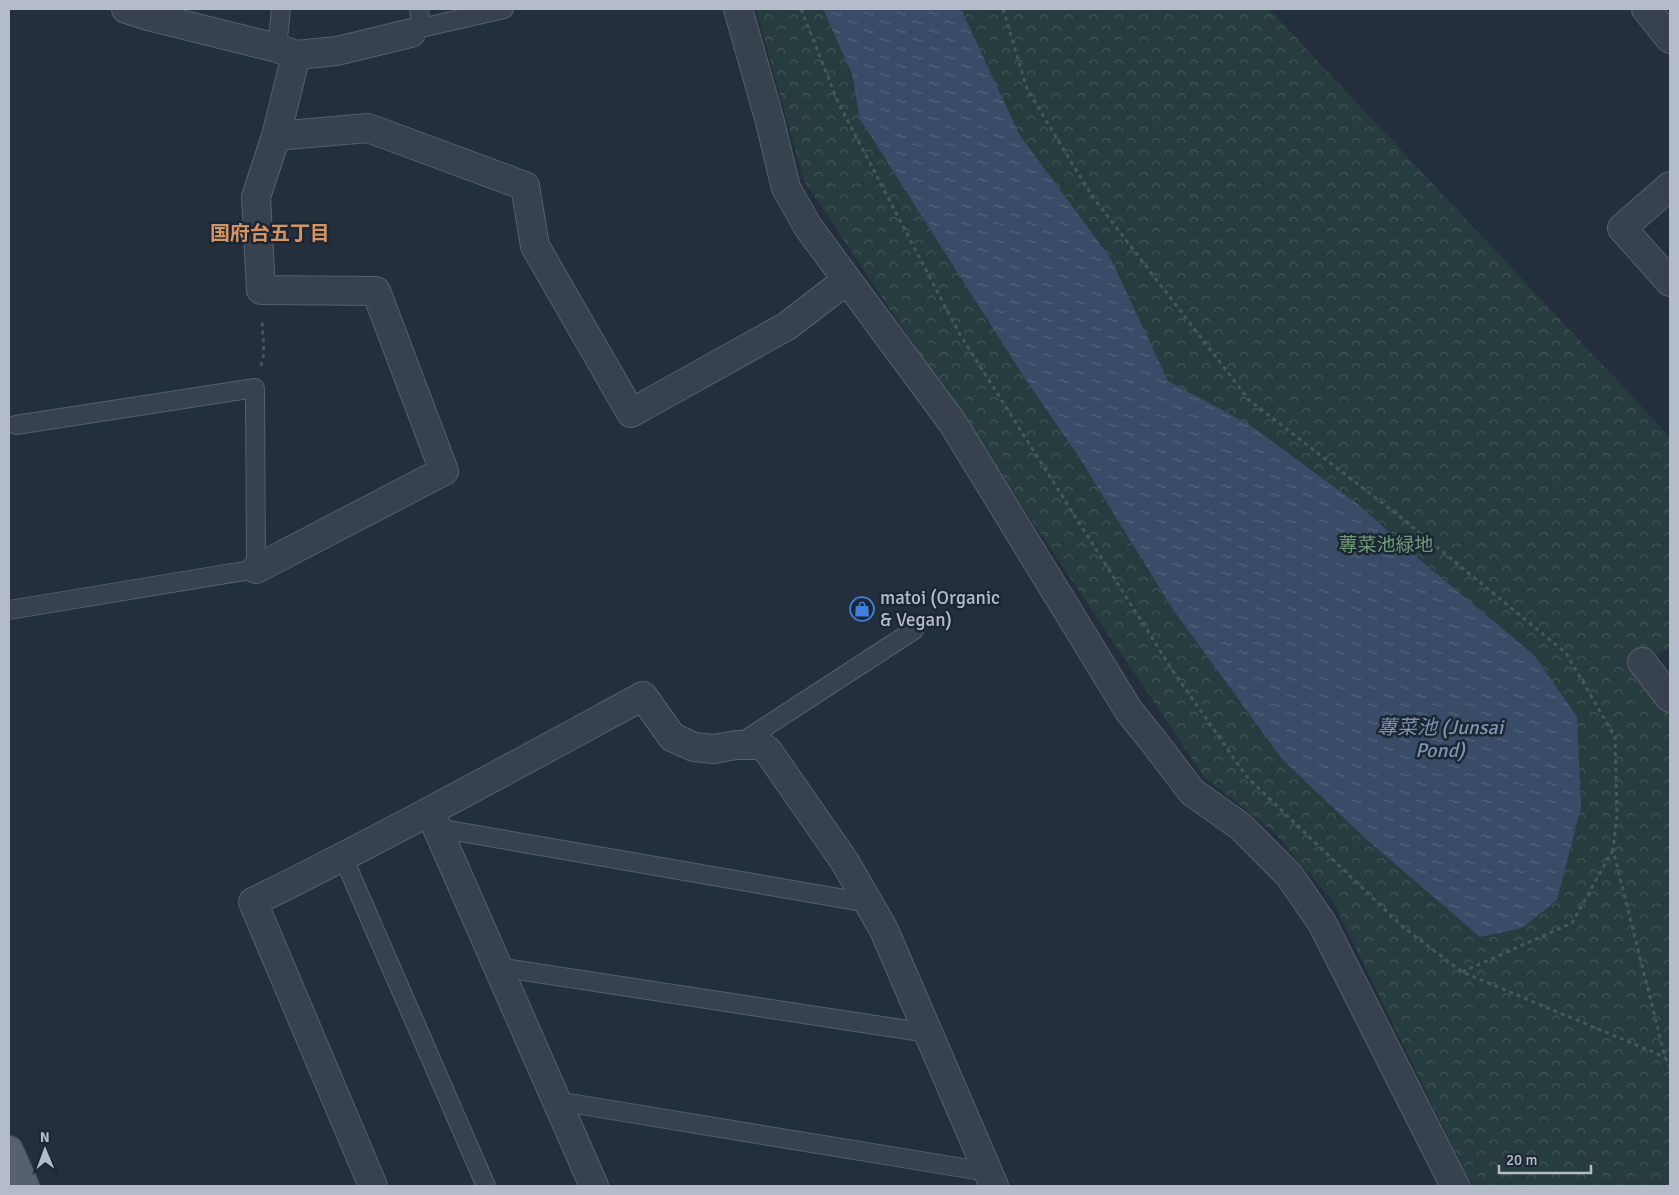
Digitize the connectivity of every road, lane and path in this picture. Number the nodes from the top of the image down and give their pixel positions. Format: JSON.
{"nodes":[{"id":1,"x":126,"y":9,"type":"edge"},
{"id":2,"x":281,"y":9,"type":"edge"},
{"id":3,"x":504,"y":9,"type":"edge"},
{"id":4,"x":738,"y":9,"type":"edge"},
{"id":5,"x":801,"y":9,"type":"edge"},
{"id":6,"x":1003,"y":9,"type":"edge"},
{"id":7,"x":1646,"y":9,"type":"edge"},
{"id":8,"x":417,"y":23,"type":"edge"},
{"id":9,"x":1670,"y":38,"type":"edge"},
{"id":10,"x":287,"y":52,"type":"junction"},
{"id":11,"x":276,"y":136,"type":"junction"},
{"id":12,"x":1670,"y":186,"type":"edge"},
{"id":13,"x":847,"y":280,"type":"junction"},
{"id":14,"x":1670,"y":282,"type":"edge"},
{"id":15,"x":261,"y":290,"type":"junction"},
{"id":16,"x":255,"y":388,"type":"junction"},
{"id":17,"x":16,"y":425,"type":"dead end"},
{"id":18,"x":256,"y":570,"type":"junction"},
{"id":19,"x":9,"y":610,"type":"edge"},
{"id":20,"x":914,"y":630,"type":"dead end"},
{"id":21,"x":1642,"y":662,"type":"dead end"},
{"id":22,"x":1670,"y":698,"type":"edge"},
{"id":23,"x":736,"y":745,"type":"junction"},
{"id":24,"x":433,"y":820,"type":"junction"},
{"id":25,"x":1613,"y":850,"type":"junction"},
{"id":26,"x":343,"y":857,"type":"junction"},
{"id":27,"x":868,"y":903,"type":"junction"},
{"id":28,"x":498,"y":967,"type":"junction"},
{"id":29,"x":1462,"y":972,"type":"junction"},
{"id":30,"x":928,"y":1033,"type":"junction"},
{"id":31,"x":1665,"y":1057,"type":"junction"},
{"id":32,"x":1670,"y":1067,"type":"edge"},
{"id":33,"x":557,"y":1101,"type":"junction"},
{"id":34,"x":9,"y":1150,"type":"edge"},
{"id":35,"x":991,"y":1179,"type":"edge"},
{"id":36,"x":26,"y":1186,"type":"edge"},
{"id":37,"x":373,"y":1186,"type":"edge"},
{"id":38,"x":486,"y":1186,"type":"edge"},
{"id":39,"x":594,"y":1186,"type":"edge"},
{"id":40,"x":1455,"y":1186,"type":"edge"}],
"edges":[{"from":1,"to":10,"type":"street"},
{"from":2,"to":10,"type":"lane"},
{"from":3,"to":8,"type":"lane"},
{"from":4,"to":13,"type":"street"},
{"from":5,"to":29,"type":"path"},
{"from":6,"to":25,"type":"path"},
{"from":7,"to":9,"type":"street"},
{"from":8,"to":10,"type":"street"},
{"from":10,"to":11,"type":"street"},
{"from":11,"to":13,"type":"street"},
{"from":11,"to":15,"type":"street"},
{"from":12,"to":14,"type":"street"},
{"from":13,"to":40,"type":"street"},
{"from":15,"to":16,"type":"path"},
{"from":15,"to":18,"type":"street"},
{"from":16,"to":17,"type":"lane"},
{"from":16,"to":18,"type":"lane"},
{"from":18,"to":19,"type":"lane"},
{"from":20,"to":23,"type":"lane"},
{"from":21,"to":22,"type":"street"},
{"from":23,"to":24,"type":"street"},
{"from":23,"to":27,"type":"street"},
{"from":24,"to":26,"type":"street"},
{"from":24,"to":27,"type":"lane"},
{"from":24,"to":28,"type":"street"},
{"from":25,"to":29,"type":"path"},
{"from":25,"to":31,"type":"path"},
{"from":26,"to":37,"type":"street"},
{"from":26,"to":38,"type":"lane"},
{"from":27,"to":30,"type":"street"},
{"from":28,"to":30,"type":"lane"},
{"from":28,"to":33,"type":"street"},
{"from":29,"to":31,"type":"path"},
{"from":30,"to":35,"type":"street"},
{"from":31,"to":32,"type":"path"},
{"from":33,"to":35,"type":"lane"},
{"from":33,"to":39,"type":"street"},
{"from":34,"to":36,"type":"main road"}]}
